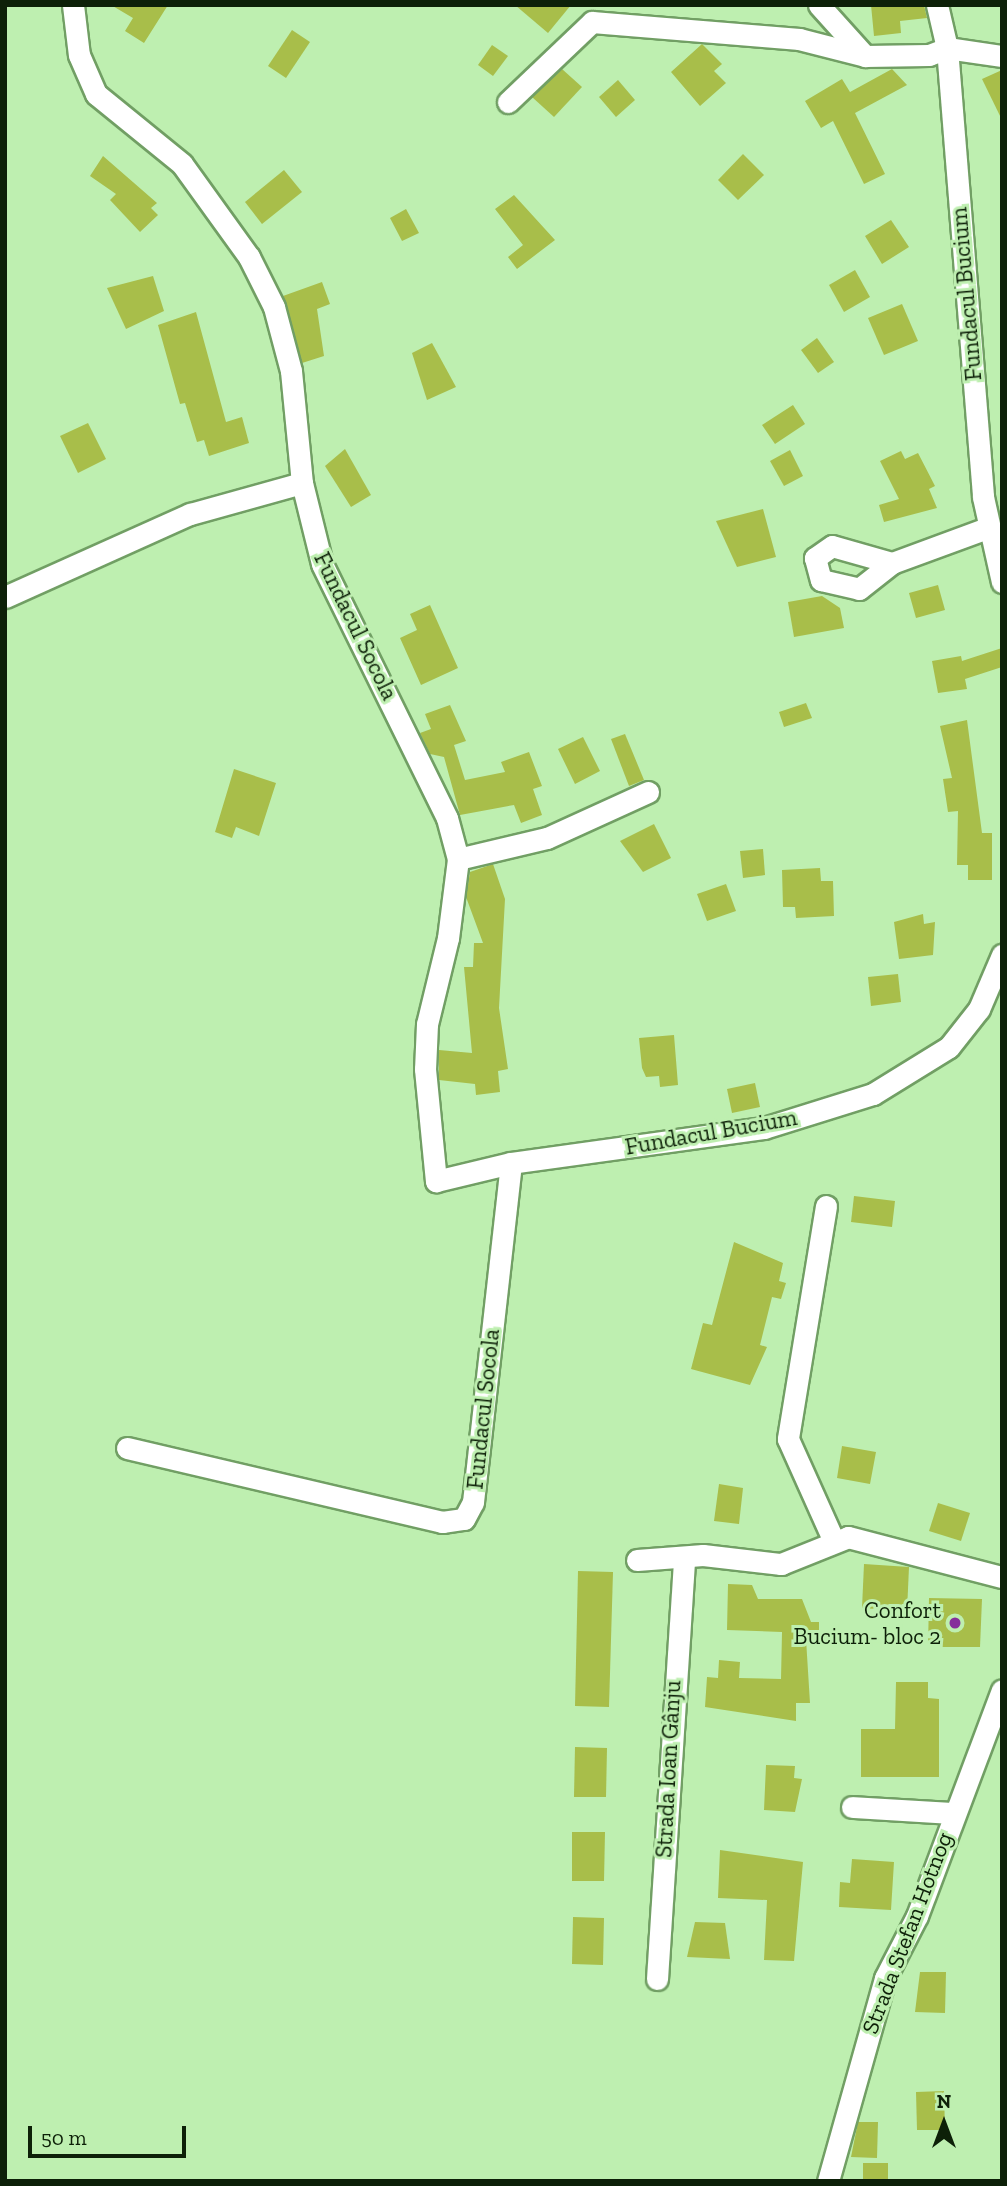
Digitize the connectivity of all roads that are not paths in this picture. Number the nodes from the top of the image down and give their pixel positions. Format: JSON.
{"nodes":[{"id":1,"x":73,"y":5,"type":"edge"},
{"id":2,"x":820,"y":5,"type":"edge"},
{"id":3,"x":937,"y":5,"type":"edge"},
{"id":4,"x":947,"y":48,"type":"junction"},
{"id":5,"x":864,"y":56,"type":"junction"},
{"id":6,"x":1002,"y":56,"type":"edge"},
{"id":7,"x":508,"y":102,"type":"dead end"},
{"id":8,"x":302,"y":483,"type":"junction"},
{"id":9,"x":987,"y":527,"type":"junction"},
{"id":10,"x":892,"y":563,"type":"dead end"},
{"id":11,"x":1002,"y":582,"type":"edge"},
{"id":12,"x":5,"y":597,"type":"edge"},
{"id":13,"x":648,"y":792,"type":"dead end"},
{"id":14,"x":458,"y":859,"type":"junction"},
{"id":15,"x":1002,"y":955,"type":"edge"},
{"id":16,"x":511,"y":1163,"type":"junction"},
{"id":17,"x":436,"y":1181,"type":"joint"},
{"id":18,"x":825,"y":1206,"type":"dead end"},
{"id":19,"x":127,"y":1448,"type":"dead end"},
{"id":20,"x":833,"y":1539,"type":"junction"},
{"id":21,"x":637,"y":1560,"type":"dead end"},
{"id":22,"x":684,"y":1560,"type":"junction"},
{"id":23,"x":1002,"y":1577,"type":"edge"},
{"id":24,"x":1002,"y":1690,"type":"edge"},
{"id":25,"x":852,"y":1807,"type":"dead end"},
{"id":26,"x":954,"y":1813,"type":"junction"},
{"id":27,"x":657,"y":1979,"type":"dead end"},
{"id":28,"x":828,"y":2181,"type":"edge"}],
"edges":[{"from":1,"to":8,"type":"street","name":"Fundacul Socola"},
{"from":2,"to":5,"type":"street"},
{"from":3,"to":4,"type":"street","name":"Fundacul Bucium"},
{"from":4,"to":5,"type":"street"},
{"from":4,"to":6,"type":"street"},
{"from":4,"to":9,"type":"street","name":"Fundacul Bucium"},
{"from":5,"to":7,"type":"street"},
{"from":8,"to":12,"type":"street"},
{"from":8,"to":14,"type":"street","name":"Fundacul Socola"},
{"from":9,"to":10,"type":"street"},
{"from":9,"to":11,"type":"street","name":"Fundacul Bucium"},
{"from":13,"to":14,"type":"street"},
{"from":14,"to":17,"type":"street","name":"Fundacul Socola"},
{"from":15,"to":16,"type":"street","name":"Fundacul Bucium"},
{"from":16,"to":17,"type":"street","name":"Fundacul Bucium"},
{"from":16,"to":19,"type":"street","name":"Fundacul Socola"},
{"from":18,"to":20,"type":"street"},
{"from":20,"to":22,"type":"street"},
{"from":20,"to":23,"type":"street"},
{"from":21,"to":22,"type":"street"},
{"from":22,"to":27,"type":"street","name":"Strada Ioan Gânju"},
{"from":24,"to":26,"type":"street","name":"Strada Stefan Hotnog"},
{"from":25,"to":26,"type":"street"},
{"from":26,"to":28,"type":"street","name":"Strada Stefan Hotnog"}]}
